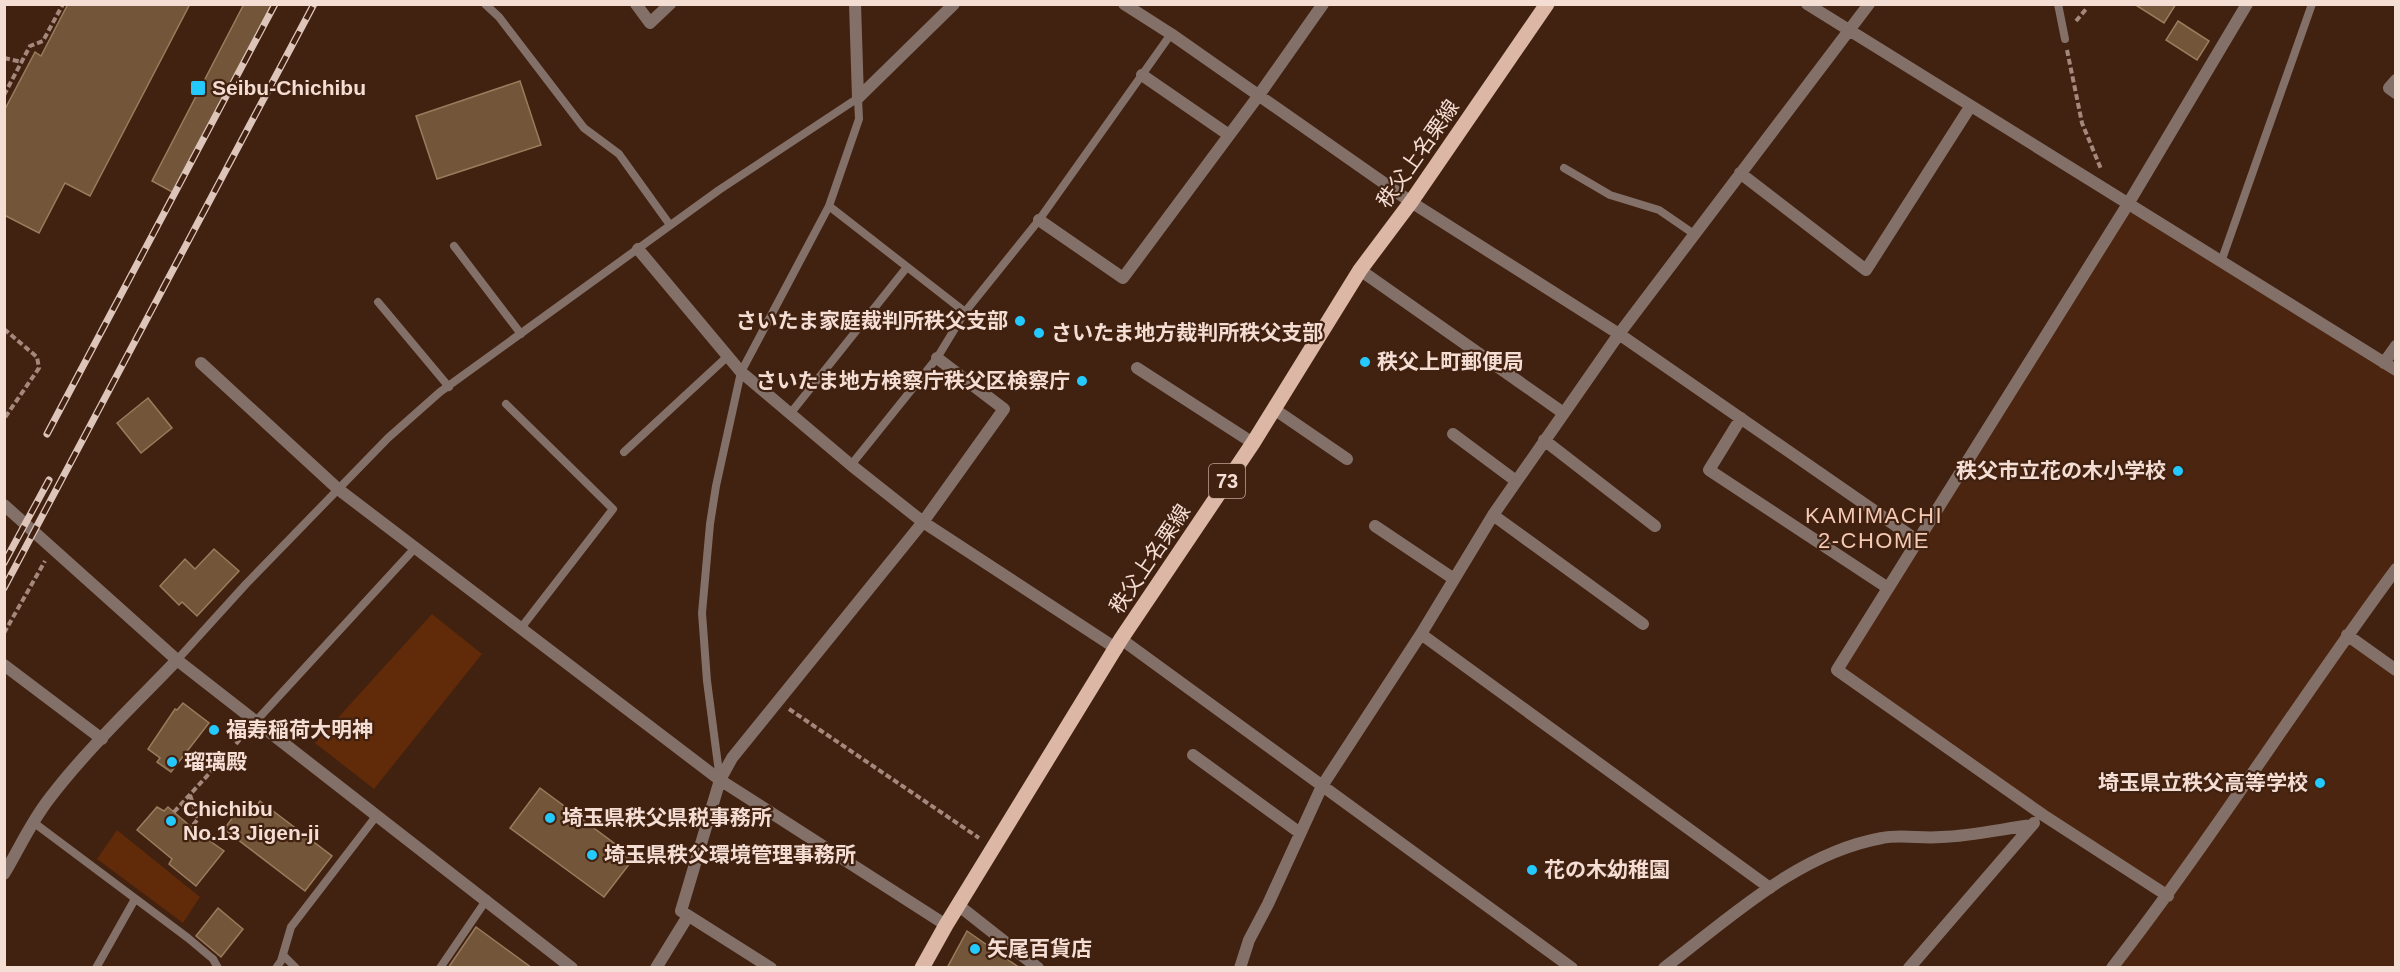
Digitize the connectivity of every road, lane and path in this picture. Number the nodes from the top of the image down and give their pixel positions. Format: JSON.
{"nodes":[{"id":1,"x":63,"y":4,"type":"edge"},
{"id":2,"x":485,"y":4,"type":"edge"},
{"id":3,"x":636,"y":4,"type":"edge"},
{"id":4,"x":670,"y":4,"type":"edge"},
{"id":5,"x":855,"y":4,"type":"edge"},
{"id":6,"x":954,"y":4,"type":"edge"},
{"id":7,"x":1124,"y":4,"type":"edge"},
{"id":8,"x":1323,"y":4,"type":"edge"},
{"id":9,"x":1547,"y":4,"type":"edge"},
{"id":10,"x":1807,"y":4,"type":"edge"},
{"id":11,"x":1869,"y":4,"type":"edge"},
{"id":12,"x":2058,"y":4,"type":"edge"},
{"id":13,"x":2247,"y":4,"type":"edge"},
{"id":14,"x":2312,"y":4,"type":"edge"},
{"id":15,"x":2087,"y":8,"type":"dead end"},
{"id":16,"x":1848,"y":31,"type":"junction"},
{"id":17,"x":1171,"y":34,"type":"junction"},
{"id":18,"x":2065,"y":39,"type":"junction"},
{"id":19,"x":4,"y":58,"type":"edge"},
{"id":20,"x":22,"y":62,"type":"junction"},
{"id":21,"x":1142,"y":75,"type":"junction"},
{"id":22,"x":2396,"y":80,"type":"edge"},
{"id":23,"x":2396,"y":93,"type":"edge"},
{"id":24,"x":4,"y":95,"type":"edge"},
{"id":25,"x":1259,"y":95,"type":"junction"},
{"id":26,"x":858,"y":98,"type":"junction"},
{"id":27,"x":1970,"y":107,"type":"junction"},
{"id":28,"x":1229,"y":135,"type":"junction"},
{"id":29,"x":1564,"y":168,"type":"dead end"},
{"id":30,"x":1740,"y":173,"type":"junction"},
{"id":31,"x":2112,"y":194,"type":"junction"},
{"id":32,"x":1411,"y":202,"type":"junction"},
{"id":33,"x":2128,"y":204,"type":"junction"},
{"id":34,"x":829,"y":206,"type":"junction"},
{"id":35,"x":1039,"y":220,"type":"junction"},
{"id":36,"x":670,"y":225,"type":"junction"},
{"id":37,"x":1694,"y":234,"type":"junction"},
{"id":38,"x":454,"y":246,"type":"dead end"},
{"id":39,"x":638,"y":249,"type":"junction"},
{"id":40,"x":2220,"y":262,"type":"junction"},
{"id":41,"x":907,"y":267,"type":"junction"},
{"id":42,"x":1360,"y":270,"type":"junction"},
{"id":43,"x":378,"y":302,"type":"dead end"},
{"id":44,"x":965,"y":312,"type":"junction"},
{"id":45,"x":4,"y":329,"type":"edge"},
{"id":46,"x":521,"y":334,"type":"junction"},
{"id":47,"x":1619,"y":334,"type":"junction"},
{"id":48,"x":2396,"y":346,"type":"edge"},
{"id":49,"x":728,"y":356,"type":"junction"},
{"id":50,"x":937,"y":358,"type":"junction"},
{"id":51,"x":201,"y":363,"type":"dead end"},
{"id":52,"x":2390,"y":367,"type":"edge"},
{"id":53,"x":1137,"y":368,"type":"dead end"},
{"id":54,"x":741,"y":372,"type":"junction"},
{"id":55,"x":449,"y":387,"type":"junction"},
{"id":56,"x":506,"y":404,"type":"dead end"},
{"id":57,"x":1274,"y":409,"type":"junction"},
{"id":58,"x":1562,"y":412,"type":"junction"},
{"id":59,"x":790,"y":414,"type":"junction"},
{"id":60,"x":1741,"y":418,"type":"junction"},
{"id":61,"x":4,"y":419,"type":"edge"},
{"id":62,"x":1453,"y":434,"type":"dead end"},
{"id":63,"x":1544,"y":440,"type":"junction"},
{"id":64,"x":1253,"y":443,"type":"junction"},
{"id":65,"x":624,"y":452,"type":"dead end"},
{"id":66,"x":1347,"y":459,"type":"dead end"},
{"id":67,"x":851,"y":465,"type":"junction"},
{"id":68,"x":1516,"y":480,"type":"junction"},
{"id":69,"x":338,"y":489,"type":"junction"},
{"id":70,"x":4,"y":505,"type":"edge"},
{"id":71,"x":1493,"y":514,"type":"junction"},
{"id":72,"x":923,"y":522,"type":"junction"},
{"id":73,"x":1375,"y":525,"type":"dead end"},
{"id":74,"x":1655,"y":526,"type":"dead end"},
{"id":75,"x":1918,"y":541,"type":"junction"},
{"id":76,"x":53,"y":547,"type":"junction"},
{"id":77,"x":415,"y":548,"type":"junction"},
{"id":78,"x":2396,"y":569,"type":"edge"},
{"id":79,"x":1454,"y":579,"type":"junction"},
{"id":80,"x":1888,"y":588,"type":"junction"},
{"id":81,"x":1643,"y":624,"type":"dead end"},
{"id":82,"x":521,"y":628,"type":"junction"},
{"id":83,"x":4,"y":633,"type":"edge"},
{"id":84,"x":1421,"y":634,"type":"junction"},
{"id":85,"x":2347,"y":635,"type":"junction"},
{"id":86,"x":1119,"y":644,"type":"junction"},
{"id":87,"x":177,"y":660,"type":"junction"},
{"id":88,"x":4,"y":666,"type":"edge"},
{"id":89,"x":2396,"y":670,"type":"edge"},
{"id":90,"x":778,"y":702,"type":"junction"},
{"id":91,"x":256,"y":721,"type":"junction"},
{"id":92,"x":242,"y":737,"type":"dead end"},
{"id":93,"x":102,"y":739,"type":"junction"},
{"id":94,"x":236,"y":744,"type":"dead end"},
{"id":95,"x":228,"y":753,"type":"dead end"},
{"id":96,"x":1193,"y":755,"type":"dead end"},
{"id":97,"x":720,"y":780,"type":"junction"},
{"id":98,"x":1322,"y":786,"type":"junction"},
{"id":99,"x":190,"y":795,"type":"junction"},
{"id":100,"x":174,"y":812,"type":"dead end"},
{"id":101,"x":377,"y":814,"type":"junction"},
{"id":102,"x":2043,"y":815,"type":"junction"},
{"id":103,"x":33,"y":822,"type":"junction"},
{"id":104,"x":2032,"y":825,"type":"junction"},
{"id":105,"x":1300,"y":833,"type":"junction"},
{"id":106,"x":194,"y":836,"type":"dead end"},
{"id":107,"x":993,"y":848,"type":"junction"},
{"id":108,"x":4,"y":874,"type":"edge"},
{"id":109,"x":1770,"y":888,"type":"junction"},
{"id":110,"x":2168,"y":896,"type":"junction"},
{"id":111,"x":135,"y":898,"type":"junction"},
{"id":112,"x":487,"y":899,"type":"junction"},
{"id":113,"x":958,"y":905,"type":"junction"},
{"id":114,"x":688,"y":916,"type":"junction"},
{"id":115,"x":946,"y":925,"type":"junction"},
{"id":116,"x":283,"y":955,"type":"junction"},
{"id":117,"x":96,"y":968,"type":"edge"},
{"id":118,"x":218,"y":968,"type":"edge"},
{"id":119,"x":276,"y":968,"type":"edge"},
{"id":120,"x":296,"y":968,"type":"edge"},
{"id":121,"x":440,"y":968,"type":"edge"},
{"id":122,"x":572,"y":968,"type":"edge"},
{"id":123,"x":656,"y":968,"type":"edge"},
{"id":124,"x":771,"y":968,"type":"edge"},
{"id":125,"x":922,"y":968,"type":"edge"},
{"id":126,"x":1038,"y":968,"type":"edge"},
{"id":127,"x":1240,"y":968,"type":"edge"},
{"id":128,"x":1572,"y":968,"type":"edge"},
{"id":129,"x":1664,"y":968,"type":"edge"},
{"id":130,"x":1909,"y":968,"type":"edge"},
{"id":131,"x":2112,"y":968,"type":"edge"}],
"edges":[{"from":1,"to":20,"type":"path"},
{"from":2,"to":36,"type":"lane"},
{"from":3,"to":4,"type":"street"},
{"from":5,"to":26,"type":"street"},
{"from":6,"to":26,"type":"street"},
{"from":7,"to":17,"type":"street"},
{"from":8,"to":25,"type":"street"},
{"from":9,"to":32,"type":"main road","name":"秩父上名栗線","number":"73"},
{"from":10,"to":16,"type":"street"},
{"from":11,"to":16,"type":"street"},
{"from":12,"to":18,"type":"lane"},
{"from":13,"to":33,"type":"street"},
{"from":14,"to":40,"type":"lane"},
{"from":15,"to":18,"type":"path"},
{"from":16,"to":27,"type":"street"},
{"from":16,"to":30,"type":"street"},
{"from":17,"to":21,"type":"lane"},
{"from":17,"to":25,"type":"street"},
{"from":18,"to":31,"type":"path"},
{"from":19,"to":20,"type":"path"},
{"from":20,"to":24,"type":"path"},
{"from":21,"to":28,"type":"street"},
{"from":21,"to":35,"type":"lane"},
{"from":22,"to":23,"type":"street"},
{"from":25,"to":28,"type":"street"},
{"from":25,"to":32,"type":"street"},
{"from":26,"to":34,"type":"lane"},
{"from":26,"to":36,"type":"lane"},
{"from":27,"to":30,"type":"street"},
{"from":27,"to":31,"type":"street"},
{"from":28,"to":35,"type":"street"},
{"from":29,"to":37,"type":"lane"},
{"from":30,"to":37,"type":"street"},
{"from":31,"to":33,"type":"street"},
{"from":32,"to":42,"type":"main road","name":"秩父上名栗線","number":"73"},
{"from":32,"to":47,"type":"street"},
{"from":33,"to":40,"type":"street"},
{"from":33,"to":75,"type":"street"},
{"from":34,"to":41,"type":"lane"},
{"from":34,"to":54,"type":"lane"},
{"from":35,"to":44,"type":"lane"},
{"from":36,"to":39,"type":"lane"},
{"from":37,"to":47,"type":"street"},
{"from":38,"to":46,"type":"lane"},
{"from":39,"to":46,"type":"lane"},
{"from":39,"to":49,"type":"street"},
{"from":40,"to":52,"type":"street"},
{"from":41,"to":44,"type":"lane"},
{"from":41,"to":59,"type":"lane"},
{"from":42,"to":57,"type":"main road","name":"秩父上名栗線","number":"73"},
{"from":42,"to":58,"type":"street"},
{"from":43,"to":55,"type":"lane"},
{"from":44,"to":50,"type":"lane"},
{"from":45,"to":61,"type":"path"},
{"from":46,"to":55,"type":"lane"},
{"from":47,"to":58,"type":"street"},
{"from":47,"to":60,"type":"street"},
{"from":48,"to":52,"type":"street"},
{"from":49,"to":54,"type":"street"},
{"from":49,"to":65,"type":"lane"},
{"from":50,"to":67,"type":"lane"},
{"from":50,"to":72,"type":"street"},
{"from":51,"to":69,"type":"street"},
{"from":53,"to":64,"type":"street"},
{"from":54,"to":59,"type":"street"},
{"from":54,"to":97,"type":"lane"},
{"from":55,"to":69,"type":"lane"},
{"from":56,"to":82,"type":"lane"},
{"from":57,"to":64,"type":"main road","name":"秩父上名栗線","number":"73"},
{"from":57,"to":66,"type":"street"},
{"from":58,"to":63,"type":"street"},
{"from":59,"to":67,"type":"street"},
{"from":60,"to":75,"type":"street"},
{"from":60,"to":80,"type":"street"},
{"from":62,"to":68,"type":"street"},
{"from":63,"to":68,"type":"street"},
{"from":63,"to":74,"type":"street"},
{"from":64,"to":86,"type":"main road","name":"秩父上名栗線","number":"73"},
{"from":67,"to":72,"type":"street"},
{"from":68,"to":71,"type":"street"},
{"from":69,"to":77,"type":"street"},
{"from":69,"to":87,"type":"lane"},
{"from":70,"to":76,"type":"street"},
{"from":71,"to":79,"type":"street"},
{"from":71,"to":81,"type":"street"},
{"from":72,"to":86,"type":"street"},
{"from":72,"to":90,"type":"street"},
{"from":73,"to":79,"type":"street"},
{"from":75,"to":80,"type":"street"},
{"from":76,"to":83,"type":"path"},
{"from":76,"to":87,"type":"street"},
{"from":77,"to":82,"type":"street"},
{"from":77,"to":91,"type":"lane"},
{"from":78,"to":85,"type":"street"},
{"from":79,"to":84,"type":"street"},
{"from":80,"to":102,"type":"street"},
{"from":82,"to":97,"type":"street"},
{"from":84,"to":98,"type":"street"},
{"from":84,"to":109,"type":"street"},
{"from":85,"to":89,"type":"street"},
{"from":85,"to":110,"type":"street"},
{"from":86,"to":98,"type":"street"},
{"from":86,"to":107,"type":"main road","name":"秩父上名栗線","number":"73"},
{"from":87,"to":91,"type":"street"},
{"from":87,"to":93,"type":"street"},
{"from":88,"to":93,"type":"street"},
{"from":90,"to":97,"type":"street"},
{"from":90,"to":107,"type":"path"},
{"from":91,"to":101,"type":"street"},
{"from":92,"to":94,"type":"path"},
{"from":93,"to":103,"type":"street"},
{"from":95,"to":99,"type":"path"},
{"from":96,"to":105,"type":"street"},
{"from":97,"to":114,"type":"street"},
{"from":97,"to":115,"type":"street"},
{"from":98,"to":105,"type":"street"},
{"from":98,"to":128,"type":"street"},
{"from":99,"to":100,"type":"path"},
{"from":99,"to":106,"type":"path"},
{"from":101,"to":112,"type":"street"},
{"from":101,"to":116,"type":"lane"},
{"from":102,"to":104,"type":"street"},
{"from":102,"to":110,"type":"street"},
{"from":103,"to":108,"type":"street"},
{"from":103,"to":111,"type":"lane"},
{"from":104,"to":109,"type":"street"},
{"from":104,"to":130,"type":"street"},
{"from":105,"to":127,"type":"street"},
{"from":107,"to":113,"type":"main road","name":"秩父上名栗線","number":"73"},
{"from":109,"to":129,"type":"street"},
{"from":110,"to":131,"type":"street"},
{"from":111,"to":117,"type":"lane"},
{"from":111,"to":118,"type":"lane"},
{"from":112,"to":121,"type":"lane"},
{"from":112,"to":122,"type":"street"},
{"from":113,"to":115,"type":"main road","name":"秩父上名栗線","number":"73"},
{"from":113,"to":126,"type":"street"},
{"from":114,"to":123,"type":"street"},
{"from":114,"to":124,"type":"street"},
{"from":115,"to":125,"type":"main road","name":"秩父上名栗線","number":"73"},
{"from":116,"to":119,"type":"lane"},
{"from":116,"to":120,"type":"lane"}]}
